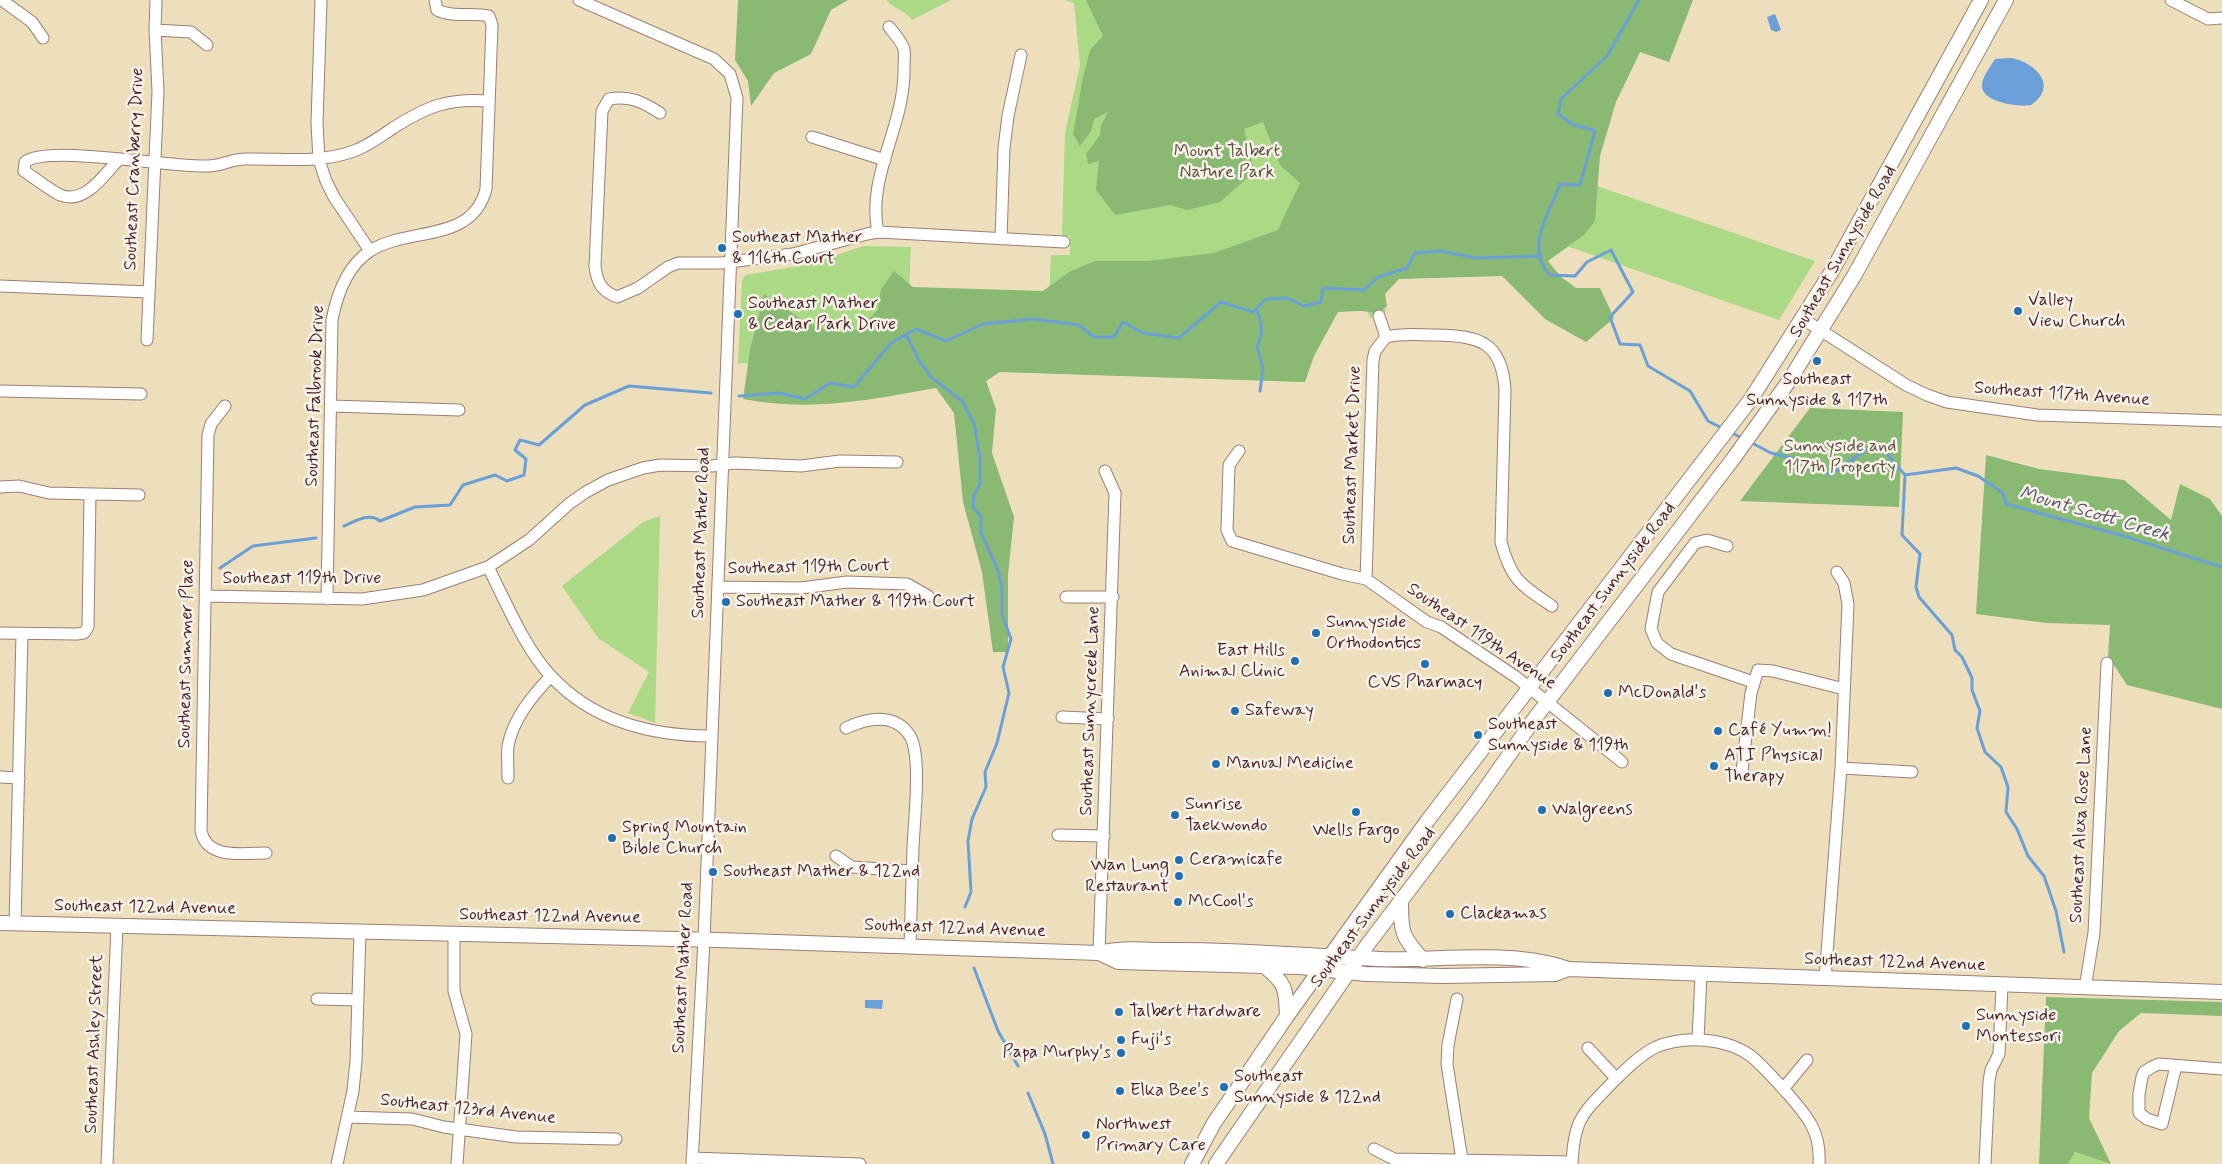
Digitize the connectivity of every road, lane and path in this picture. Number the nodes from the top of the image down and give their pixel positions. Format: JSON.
{"nodes":[{"id":1,"x":156,"y":0,"type":"edge"},
{"id":2,"x":322,"y":0,"type":"edge"},
{"id":3,"x":435,"y":0,"type":"edge"},
{"id":4,"x":579,"y":0,"type":"edge"},
{"id":5,"x":1981,"y":0,"type":"edge"},
{"id":6,"x":2006,"y":0,"type":"edge"},
{"id":7,"x":2171,"y":0,"type":"edge"},
{"id":8,"x":2,"y":2,"type":"edge"},
{"id":9,"x":2222,"y":18,"type":"edge"},
{"id":10,"x":889,"y":27,"type":"dead end"},
{"id":11,"x":155,"y":30,"type":"junction"},
{"id":12,"x":43,"y":38,"type":"dead end"},
{"id":13,"x":207,"y":45,"type":"dead end"},
{"id":14,"x":1021,"y":55,"type":"dead end"},
{"id":15,"x":489,"y":101,"type":"junction"},
{"id":16,"x":660,"y":113,"type":"dead end"},
{"id":17,"x":812,"y":137,"type":"dead end"},
{"id":18,"x":119,"y":159,"type":"junction"},
{"id":19,"x":319,"y":160,"type":"junction"},
{"id":20,"x":885,"y":160,"type":"junction"},
{"id":21,"x":155,"y":162,"type":"junction"},
{"id":22,"x":878,"y":232,"type":"junction"},
{"id":23,"x":1001,"y":239,"type":"junction"},
{"id":24,"x":1064,"y":242,"type":"dead end"},
{"id":25,"x":370,"y":251,"type":"junction"},
{"id":26,"x":730,"y":261,"type":"junction"},
{"id":27,"x":0,"y":286,"type":"edge"},
{"id":28,"x":149,"y":292,"type":"junction"},
{"id":29,"x":1380,"y":316,"type":"dead end"},
{"id":30,"x":1803,"y":319,"type":"junction"},
{"id":31,"x":1821,"y":330,"type":"junction"},
{"id":32,"x":1386,"y":337,"type":"junction"},
{"id":33,"x":147,"y":340,"type":"dead end"},
{"id":34,"x":0,"y":391,"type":"edge"},
{"id":35,"x":141,"y":394,"type":"dead end"},
{"id":36,"x":225,"y":406,"type":"dead end"},
{"id":37,"x":331,"y":406,"type":"junction"},
{"id":38,"x":459,"y":410,"type":"dead end"},
{"id":39,"x":2222,"y":420,"type":"edge"},
{"id":40,"x":1239,"y":451,"type":"dead end"},
{"id":41,"x":897,"y":462,"type":"dead end"},
{"id":42,"x":722,"y":464,"type":"junction"},
{"id":43,"x":1105,"y":471,"type":"dead end"},
{"id":44,"x":0,"y":487,"type":"edge"},
{"id":45,"x":90,"y":494,"type":"junction"},
{"id":46,"x":139,"y":495,"type":"dead end"},
{"id":47,"x":1727,"y":546,"type":"dead end"},
{"id":48,"x":488,"y":567,"type":"junction"},
{"id":49,"x":1837,"y":572,"type":"dead end"},
{"id":50,"x":1366,"y":579,"type":"junction"},
{"id":51,"x":718,"y":587,"type":"junction"},
{"id":52,"x":206,"y":596,"type":"junction"},
{"id":53,"x":928,"y":596,"type":"dead end"},
{"id":54,"x":1066,"y":596,"type":"dead end"},
{"id":55,"x":1113,"y":598,"type":"junction"},
{"id":56,"x":327,"y":599,"type":"junction"},
{"id":57,"x":1552,"y":606,"type":"dead end"},
{"id":58,"x":0,"y":633,"type":"edge"},
{"id":59,"x":22,"y":634,"type":"junction"},
{"id":60,"x":2107,"y":663,"type":"dead end"},
{"id":61,"x":551,"y":676,"type":"junction"},
{"id":62,"x":1753,"y":682,"type":"junction"},
{"id":63,"x":1529,"y":688,"type":"junction"},
{"id":64,"x":1844,"y":689,"type":"junction"},
{"id":65,"x":1546,"y":703,"type":"junction"},
{"id":66,"x":1062,"y":717,"type":"dead end"},
{"id":67,"x":1108,"y":719,"type":"junction"},
{"id":68,"x":846,"y":728,"type":"dead end"},
{"id":69,"x":711,"y":736,"type":"junction"},
{"id":70,"x":1622,"y":762,"type":"dead end"},
{"id":71,"x":1841,"y":768,"type":"junction"},
{"id":72,"x":1742,"y":771,"type":"dead end"},
{"id":73,"x":1912,"y":772,"type":"dead end"},
{"id":74,"x":0,"y":777,"type":"edge"},
{"id":75,"x":19,"y":778,"type":"junction"},
{"id":76,"x":508,"y":778,"type":"dead end"},
{"id":77,"x":1058,"y":835,"type":"dead end"},
{"id":78,"x":1104,"y":836,"type":"junction"},
{"id":79,"x":266,"y":853,"type":"dead end"},
{"id":80,"x":836,"y":856,"type":"dead end"},
{"id":81,"x":912,"y":872,"type":"junction"},
{"id":82,"x":1401,"y":902,"type":"junction"},
{"id":83,"x":0,"y":923,"type":"edge"},
{"id":84,"x":16,"y":924,"type":"junction"},
{"id":85,"x":117,"y":926,"type":"junction"},
{"id":86,"x":360,"y":932,"type":"junction"},
{"id":87,"x":454,"y":934,"type":"junction"},
{"id":88,"x":704,"y":940,"type":"junction"},
{"id":89,"x":910,"y":946,"type":"junction"},
{"id":90,"x":1202,"y":949,"type":"junction"},
{"id":91,"x":1099,"y":954,"type":"junction"},
{"id":92,"x":1330,"y":956,"type":"junction"},
{"id":93,"x":1359,"y":957,"type":"junction"},
{"id":94,"x":1424,"y":960,"type":"junction"},
{"id":95,"x":1159,"y":962,"type":"junction"},
{"id":96,"x":1264,"y":966,"type":"junction"},
{"id":97,"x":1320,"y":969,"type":"junction"},
{"id":98,"x":1568,"y":969,"type":"junction"},
{"id":99,"x":1348,"y":972,"type":"junction"},
{"id":100,"x":1701,"y":975,"type":"junction"},
{"id":101,"x":1825,"y":979,"type":"junction"},
{"id":102,"x":2002,"y":985,"type":"junction"},
{"id":103,"x":2085,"y":988,"type":"junction"},
{"id":104,"x":2222,"y":992,"type":"edge"},
{"id":105,"x":317,"y":999,"type":"dead end"},
{"id":106,"x":1457,"y":999,"type":"dead end"},
{"id":107,"x":358,"y":1000,"type":"junction"},
{"id":108,"x":1287,"y":1016,"type":"junction"},
{"id":109,"x":1698,"y":1039,"type":"junction"},
{"id":110,"x":1588,"y":1048,"type":"dead end"},
{"id":111,"x":1807,"y":1060,"type":"dead end"},
{"id":112,"x":2176,"y":1066,"type":"junction"},
{"id":113,"x":2222,"y":1069,"type":"edge"},
{"id":114,"x":1616,"y":1078,"type":"junction"},
{"id":115,"x":1783,"y":1089,"type":"junction"},
{"id":116,"x":347,"y":1117,"type":"junction"},
{"id":117,"x":1214,"y":1123,"type":"junction"},
{"id":118,"x":460,"y":1130,"type":"junction"},
{"id":119,"x":616,"y":1139,"type":"dead end"},
{"id":120,"x":1374,"y":1149,"type":"dead end"},
{"id":121,"x":1218,"y":1160,"type":"edge"},
{"id":122,"x":1462,"y":1160,"type":"junction"},
{"id":123,"x":692,"y":1161,"type":"edge"},
{"id":124,"x":1572,"y":1163,"type":"edge"},
{"id":125,"x":107,"y":1164,"type":"edge"},
{"id":126,"x":337,"y":1164,"type":"edge"},
{"id":127,"x":457,"y":1164,"type":"edge"},
{"id":128,"x":860,"y":1164,"type":"edge"},
{"id":129,"x":1192,"y":1164,"type":"edge"},
{"id":130,"x":1819,"y":1164,"type":"edge"},
{"id":131,"x":1985,"y":1164,"type":"edge"}],
"edges":[{"from":1,"to":11,"type":"street","name":"Southeast Cranberry Drive"},
{"from":2,"to":19,"type":"street"},
{"from":3,"to":15,"type":"street","name":"Southeast Falbrook Drive"},
{"from":4,"to":26,"type":"street","name":"Southeast Mather Road"},
{"from":5,"to":30,"type":"main road","name":"Southeast Sunnyside Road"},
{"from":6,"to":31,"type":"main road","name":"Southeast Sunnyside Road"},
{"from":7,"to":9,"type":"street"},
{"from":8,"to":12,"type":"street"},
{"from":10,"to":20,"type":"street"},
{"from":11,"to":13,"type":"street"},
{"from":11,"to":21,"type":"street","name":"Southeast Cranberry Drive"},
{"from":14,"to":23,"type":"street"},
{"from":15,"to":19,"type":"street"},
{"from":15,"to":25,"type":"street","name":"Southeast Falbrook Drive"},
{"from":16,"to":26,"type":"street"},
{"from":17,"to":20,"type":"street"},
{"from":18,"to":18,"type":"street"},
{"from":18,"to":21,"type":"street"},
{"from":19,"to":21,"type":"street"},
{"from":19,"to":25,"type":"street"},
{"from":20,"to":22,"type":"street"},
{"from":21,"to":28,"type":"street","name":"Southeast Cranberry Drive"},
{"from":22,"to":23,"type":"street"},
{"from":22,"to":26,"type":"street"},
{"from":23,"to":24,"type":"street"},
{"from":25,"to":37,"type":"street","name":"Southeast Falbrook Drive"},
{"from":26,"to":42,"type":"street","name":"Southeast Mather Road"},
{"from":27,"to":28,"type":"street"},
{"from":28,"to":33,"type":"street","name":"Southeast Cranberry Drive"},
{"from":29,"to":32,"type":"street"},
{"from":30,"to":31,"type":"street","name":"Southeast 117th Avenue"},
{"from":30,"to":63,"type":"main road","name":"Southeast Sunnyside Road"},
{"from":31,"to":39,"type":"street","name":"Southeast 117th Avenue"},
{"from":31,"to":65,"type":"main road","name":"Southeast Sunnyside Road"},
{"from":32,"to":50,"type":"street","name":"Southeast Market Drive"},
{"from":32,"to":57,"type":"street"},
{"from":34,"to":35,"type":"street"},
{"from":36,"to":52,"type":"street","name":"Southeast Summer Place"},
{"from":37,"to":38,"type":"street"},
{"from":37,"to":56,"type":"street","name":"Southeast Falbrook Drive"},
{"from":40,"to":50,"type":"street"},
{"from":41,"to":42,"type":"street","name":"Southeast 119th Drive"},
{"from":42,"to":48,"type":"street","name":"Southeast 119th Drive"},
{"from":42,"to":51,"type":"street","name":"Southeast Mather Road"},
{"from":43,"to":55,"type":"street","name":"Southeast Sunnycreek Lane"},
{"from":44,"to":45,"type":"street"},
{"from":45,"to":46,"type":"street"},
{"from":45,"to":59,"type":"street"},
{"from":47,"to":62,"type":"street"},
{"from":48,"to":56,"type":"street","name":"Southeast 119th Drive"},
{"from":48,"to":61,"type":"street"},
{"from":49,"to":64,"type":"street"},
{"from":50,"to":63,"type":"street","name":"Southeast 119th Avenue"},
{"from":51,"to":53,"type":"street","name":"Southeast 119th Court"},
{"from":51,"to":69,"type":"street","name":"Southeast Mather Road"},
{"from":52,"to":56,"type":"street","name":"Southeast 119th Drive"},
{"from":52,"to":79,"type":"street","name":"Southeast Summer Place"},
{"from":54,"to":55,"type":"street"},
{"from":55,"to":67,"type":"street","name":"Southeast Sunnycreek Lane"},
{"from":58,"to":59,"type":"street"},
{"from":59,"to":75,"type":"street"},
{"from":60,"to":103,"type":"street","name":"Southeast Alexa Rose Lane"},
{"from":61,"to":69,"type":"street"},
{"from":61,"to":76,"type":"street"},
{"from":62,"to":64,"type":"street"},
{"from":62,"to":72,"type":"street"},
{"from":63,"to":65,"type":"street","name":"Southeast 119th Avenue"},
{"from":63,"to":92,"type":"main road","name":"Southeast Sunnyside Road"},
{"from":64,"to":71,"type":"street"},
{"from":65,"to":70,"type":"street","name":"Southeast 119th Avenue"},
{"from":65,"to":82,"type":"main road","name":"Southeast Sunnyside Road"},
{"from":66,"to":67,"type":"street"},
{"from":67,"to":78,"type":"street","name":"Southeast Sunnycreek Lane"},
{"from":68,"to":81,"type":"street"},
{"from":69,"to":88,"type":"street","name":"Southeast Mather Road"},
{"from":71,"to":73,"type":"street"},
{"from":71,"to":101,"type":"street"},
{"from":74,"to":75,"type":"street"},
{"from":75,"to":84,"type":"street"},
{"from":77,"to":78,"type":"street"},
{"from":78,"to":91,"type":"street","name":"Southeast Sunnycreek Lane"},
{"from":80,"to":81,"type":"street"},
{"from":81,"to":89,"type":"street"},
{"from":82,"to":93,"type":"main road","name":"Southeast Sunnyside Road"},
{"from":82,"to":94,"type":"main road"},
{"from":83,"to":84,"type":"main road","name":"Southeast 122nd Avenue"},
{"from":84,"to":85,"type":"main road","name":"Southeast 122nd Avenue"},
{"from":85,"to":86,"type":"main road","name":"Southeast 122nd Avenue"},
{"from":85,"to":125,"type":"street","name":"Southeast Ashley Street"},
{"from":86,"to":87,"type":"main road","name":"Southeast 122nd Avenue"},
{"from":86,"to":107,"type":"street"},
{"from":87,"to":88,"type":"main road","name":"Southeast 122nd Avenue"},
{"from":87,"to":118,"type":"street"},
{"from":88,"to":89,"type":"main road","name":"Southeast 122nd Avenue"},
{"from":88,"to":123,"type":"street","name":"Southeast Mather Road"},
{"from":89,"to":91,"type":"main road","name":"Southeast 122nd Avenue"},
{"from":90,"to":91,"type":"main road","name":"Southeast 122nd Avenue"},
{"from":90,"to":92,"type":"main road","name":"Southeast 122nd Avenue"},
{"from":90,"to":95,"type":"main road"},
{"from":91,"to":95,"type":"main road","name":"Southeast 122nd Avenue"},
{"from":92,"to":93,"type":"main road","name":"Southeast 122nd Avenue"},
{"from":92,"to":97,"type":"main road","name":"Southeast Sunnyside Road"},
{"from":93,"to":94,"type":"main road","name":"Southeast 122nd Avenue"},
{"from":93,"to":99,"type":"main road","name":"Southeast Sunnyside Road"},
{"from":94,"to":98,"type":"main road","name":"Southeast 122nd Avenue"},
{"from":95,"to":96,"type":"main road","name":"Southeast 122nd Avenue"},
{"from":96,"to":97,"type":"main road","name":"Southeast 122nd Avenue"},
{"from":96,"to":108,"type":"main road"},
{"from":97,"to":99,"type":"main road","name":"Southeast 122nd Avenue"},
{"from":97,"to":108,"type":"main road","name":"Southeast Sunnyside Road"},
{"from":98,"to":99,"type":"main road","name":"Southeast 122nd Avenue"},
{"from":98,"to":100,"type":"main road","name":"Southeast 122nd Avenue"},
{"from":99,"to":121,"type":"main road","name":"Southeast Sunnyside Road"},
{"from":100,"to":101,"type":"main road","name":"Southeast 122nd Avenue"},
{"from":100,"to":109,"type":"street"},
{"from":101,"to":102,"type":"main road","name":"Southeast 122nd Avenue"},
{"from":102,"to":103,"type":"main road","name":"Southeast 122nd Avenue"},
{"from":102,"to":131,"type":"street"},
{"from":103,"to":104,"type":"main road","name":"Southeast 122nd Avenue"},
{"from":105,"to":107,"type":"street"},
{"from":106,"to":122,"type":"street"},
{"from":107,"to":116,"type":"street"},
{"from":108,"to":117,"type":"main road","name":"Southeast Sunnyside Road"},
{"from":109,"to":114,"type":"street"},
{"from":109,"to":115,"type":"street"},
{"from":110,"to":114,"type":"street"},
{"from":111,"to":115,"type":"street"},
{"from":112,"to":112,"type":"street"},
{"from":112,"to":113,"type":"street"},
{"from":114,"to":124,"type":"street"},
{"from":115,"to":130,"type":"street"},
{"from":116,"to":118,"type":"street","name":"Southeast 123rd Avenue"},
{"from":116,"to":126,"type":"street"},
{"from":117,"to":121,"type":"main road"},
{"from":117,"to":129,"type":"main road","name":"Southeast Sunnyside Road"},
{"from":118,"to":119,"type":"street","name":"Southeast 123rd Avenue"},
{"from":118,"to":127,"type":"street"},
{"from":120,"to":122,"type":"street"},
{"from":122,"to":124,"type":"street"},
{"from":123,"to":128,"type":"street"}]}
